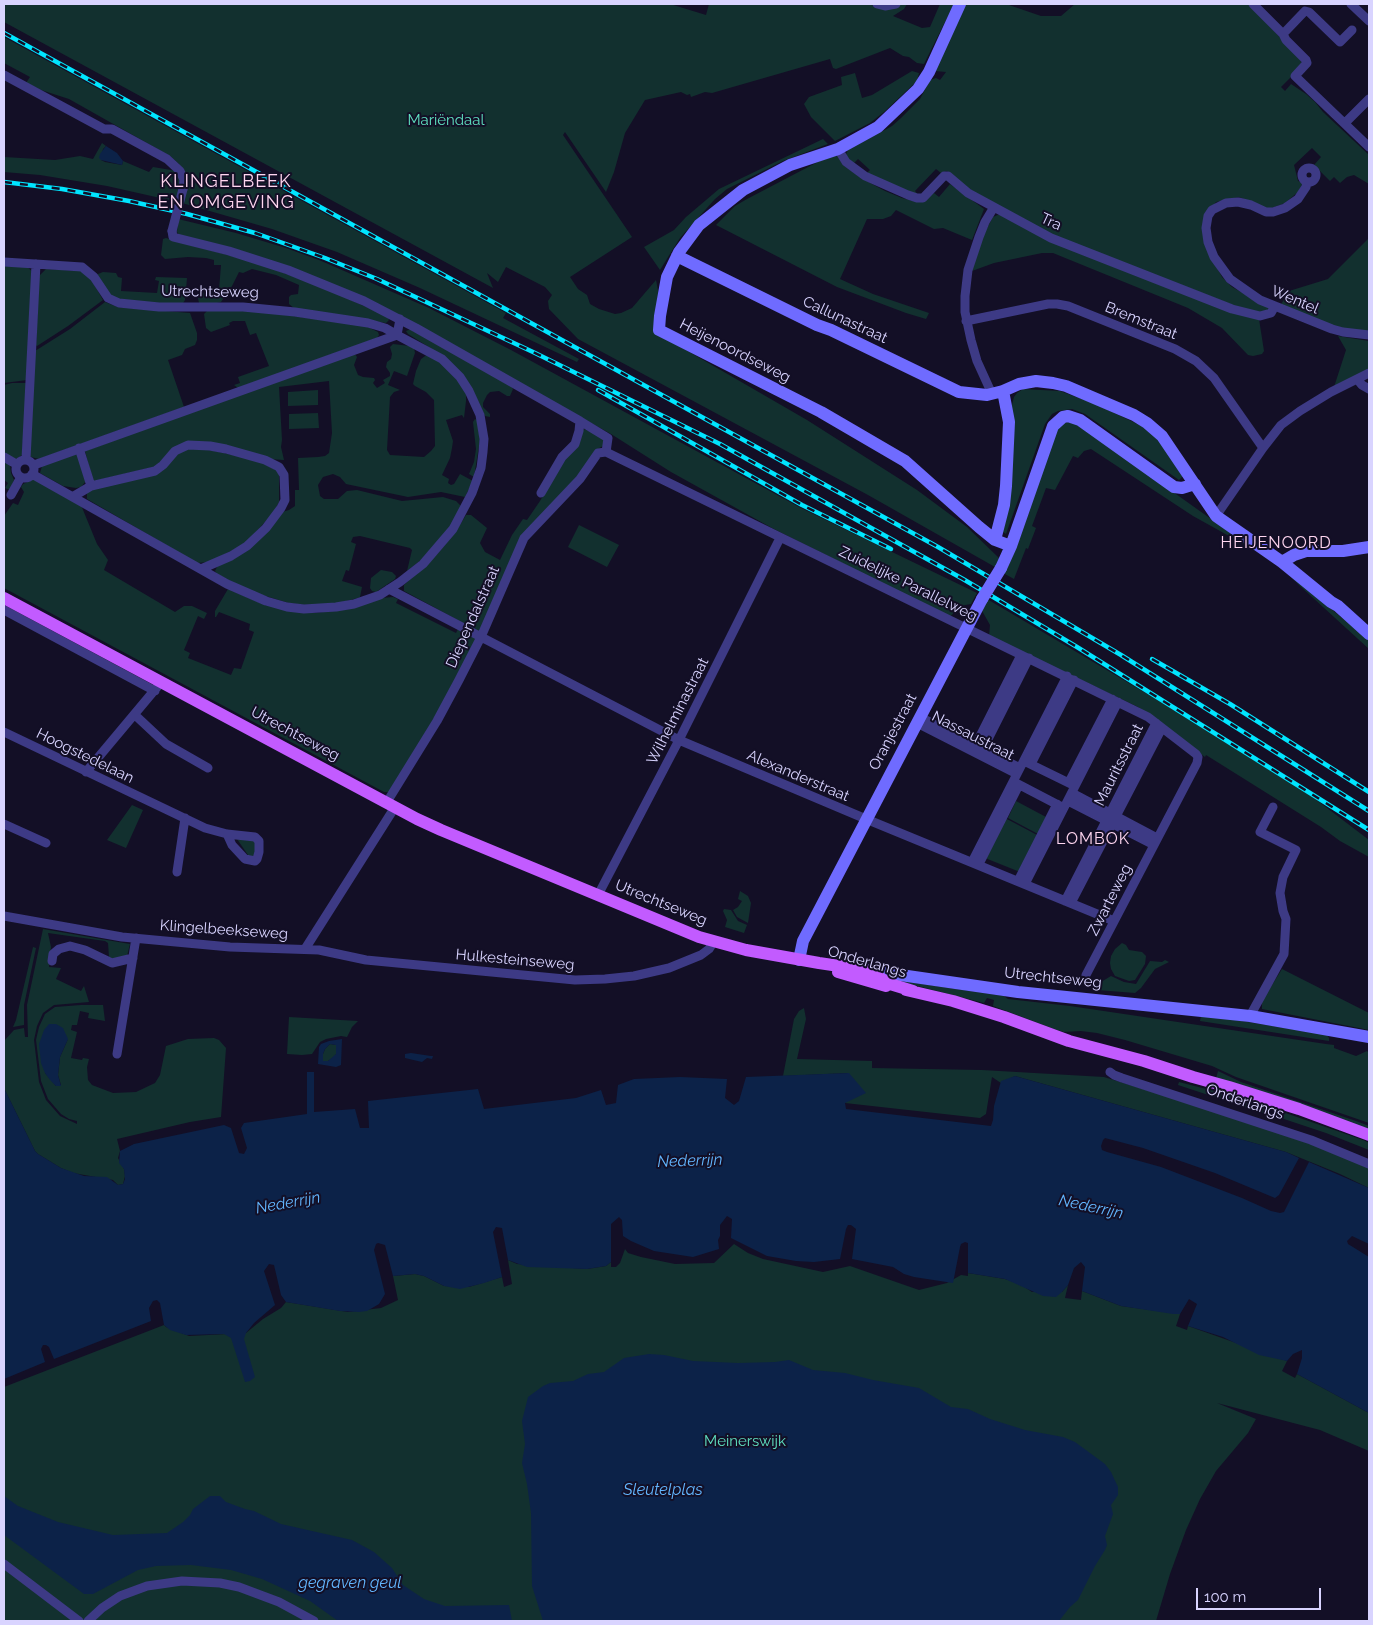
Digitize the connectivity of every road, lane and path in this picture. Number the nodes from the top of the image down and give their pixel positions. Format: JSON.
{"nodes":[{"id":1,"x":877,"y":4,"type":"edge"},
{"id":2,"x":896,"y":4,"type":"edge"},
{"id":3,"x":960,"y":4,"type":"edge"},
{"id":4,"x":1253,"y":4,"type":"edge"},
{"id":5,"x":1351,"y":4,"type":"edge"},
{"id":6,"x":1369,"y":21,"type":"edge"},
{"id":7,"x":1352,"y":30,"type":"dead end"},
{"id":8,"x":1283,"y":34,"type":"junction"},
{"id":9,"x":4,"y":74,"type":"edge"},
{"id":10,"x":1369,"y":99,"type":"edge"},
{"id":11,"x":1345,"y":123,"type":"junction"},
{"id":12,"x":1369,"y":147,"type":"edge"},
{"id":13,"x":838,"y":149,"type":"junction"},
{"id":14,"x":1307,"y":182,"type":"dead end"},
{"id":15,"x":994,"y":207,"type":"junction"},
{"id":16,"x":677,"y":256,"type":"junction"},
{"id":17,"x":4,"y":262,"type":"edge"},
{"id":18,"x":36,"y":264,"type":"junction"},
{"id":19,"x":1275,"y":306,"type":"junction"},
{"id":20,"x":400,"y":319,"type":"junction"},
{"id":21,"x":966,"y":320,"type":"junction"},
{"id":22,"x":397,"y":335,"type":"junction"},
{"id":23,"x":1369,"y":335,"type":"edge"},
{"id":24,"x":1369,"y":373,"type":"edge"},
{"id":25,"x":1357,"y":379,"type":"junction"},
{"id":26,"x":1369,"y":389,"type":"edge"},
{"id":27,"x":997,"y":393,"type":"junction"},
{"id":28,"x":580,"y":421,"type":"junction"},
{"id":29,"x":79,"y":448,"type":"junction"},
{"id":30,"x":1263,"y":448,"type":"junction"},
{"id":31,"x":602,"y":453,"type":"junction"},
{"id":32,"x":4,"y":457,"type":"edge"},
{"id":33,"x":16,"y":464,"type":"junction"},
{"id":34,"x":31,"y":466,"type":"junction"},
{"id":35,"x":21,"y":477,"type":"junction"},
{"id":36,"x":1195,"y":484,"type":"junction"},
{"id":37,"x":91,"y":486,"type":"junction"},
{"id":38,"x":541,"y":493,"type":"dead end"},
{"id":39,"x":11,"y":495,"type":"dead end"},
{"id":40,"x":74,"y":496,"type":"junction"},
{"id":41,"x":1216,"y":516,"type":"junction"},
{"id":42,"x":780,"y":538,"type":"junction"},
{"id":43,"x":995,"y":540,"type":"junction"},
{"id":44,"x":1011,"y":546,"type":"junction"},
{"id":45,"x":1369,"y":547,"type":"edge"},
{"id":46,"x":1282,"y":562,"type":"junction"},
{"id":47,"x":201,"y":569,"type":"junction"},
{"id":48,"x":389,"y":589,"type":"junction"},
{"id":49,"x":4,"y":598,"type":"edge"},
{"id":50,"x":4,"y":610,"type":"edge"},
{"id":51,"x":966,"y":628,"type":"junction"},
{"id":52,"x":1369,"y":634,"type":"edge"},
{"id":53,"x":481,"y":637,"type":"junction"},
{"id":54,"x":1025,"y":657,"type":"junction"},
{"id":55,"x":1070,"y":678,"type":"junction"},
{"id":56,"x":158,"y":686,"type":"junction"},
{"id":57,"x":1115,"y":701,"type":"junction"},
{"id":58,"x":135,"y":715,"type":"junction"},
{"id":59,"x":918,"y":720,"type":"junction"},
{"id":60,"x":1159,"y":725,"type":"junction"},
{"id":61,"x":4,"y":732,"type":"edge"},
{"id":62,"x":679,"y":740,"type":"junction"},
{"id":63,"x":978,"y":750,"type":"junction"},
{"id":64,"x":1198,"y":757,"type":"joint"},
{"id":65,"x":208,"y":768,"type":"dead end"},
{"id":66,"x":86,"y":772,"type":"junction"},
{"id":67,"x":1021,"y":772,"type":"junction"},
{"id":68,"x":1067,"y":796,"type":"junction"},
{"id":69,"x":391,"y":804,"type":"junction"},
{"id":70,"x":1273,"y":807,"type":"dead end"},
{"id":71,"x":185,"y":818,"type":"junction"},
{"id":72,"x":1111,"y":818,"type":"junction"},
{"id":73,"x":866,"y":820,"type":"junction"},
{"id":74,"x":4,"y":824,"type":"edge"},
{"id":75,"x":226,"y":834,"type":"dead end"},
{"id":76,"x":1155,"y":842,"type":"junction"},
{"id":77,"x":46,"y":844,"type":"dead end"},
{"id":78,"x":975,"y":863,"type":"junction"},
{"id":79,"x":177,"y":872,"type":"dead end"},
{"id":80,"x":1022,"y":883,"type":"junction"},
{"id":81,"x":598,"y":895,"type":"junction"},
{"id":82,"x":1068,"y":902,"type":"junction"},
{"id":83,"x":4,"y":916,"type":"edge"},
{"id":84,"x":1114,"y":921,"type":"junction"},
{"id":85,"x":136,"y":938,"type":"junction"},
{"id":86,"x":714,"y":941,"type":"junction"},
{"id":87,"x":305,"y":949,"type":"junction"},
{"id":88,"x":133,"y":958,"type":"junction"},
{"id":89,"x":52,"y":961,"type":"dead end"},
{"id":90,"x":806,"y":961,"type":"junction"},
{"id":91,"x":866,"y":970,"type":"junction"},
{"id":92,"x":1086,"y":975,"type":"dead end"},
{"id":93,"x":913,"y":991,"type":"junction"},
{"id":94,"x":1250,"y":1016,"type":"junction"},
{"id":95,"x":1369,"y":1037,"type":"edge"},
{"id":96,"x":118,"y":1054,"type":"dead end"},
{"id":97,"x":1110,"y":1072,"type":"dead end"},
{"id":98,"x":1369,"y":1135,"type":"edge"},
{"id":99,"x":1369,"y":1164,"type":"edge"},
{"id":100,"x":4,"y":1564,"type":"edge"},
{"id":101,"x":78,"y":1621,"type":"edge"},
{"id":102,"x":88,"y":1621,"type":"edge"},
{"id":103,"x":314,"y":1621,"type":"edge"}],
"edges":[{"from":1,"to":2,"type":"street"},
{"from":3,"to":13,"type":"street","name":"Heijenoordseweg"},
{"from":4,"to":8,"type":"street"},
{"from":5,"to":6,"type":"street"},
{"from":7,"to":8,"type":"street"},
{"from":8,"to":11,"type":"street"},
{"from":9,"to":20,"type":"street","bridge":true},
{"from":10,"to":11,"type":"street"},
{"from":11,"to":12,"type":"street"},
{"from":13,"to":15,"type":"street","name":"Tra"},
{"from":13,"to":16,"type":"street","name":"Heijenoordseweg"},
{"from":14,"to":19,"type":"street","name":"Wentel"},
{"from":15,"to":19,"type":"street","name":"Tra"},
{"from":15,"to":21,"type":"street"},
{"from":16,"to":27,"type":"street","name":"Callunastraat"},
{"from":16,"to":43,"type":"street","name":"Heijenoordseweg"},
{"from":17,"to":18,"type":"street","name":"Utrechtseweg"},
{"from":18,"to":22,"type":"street","name":"Utrechtseweg"},
{"from":18,"to":34,"type":"street"},
{"from":19,"to":23,"type":"street","name":"Wentel"},
{"from":20,"to":22,"type":"street"},
{"from":20,"to":28,"type":"street"},
{"from":21,"to":27,"type":"street"},
{"from":21,"to":30,"type":"street","name":"Bremstraat"},
{"from":22,"to":29,"type":"street"},
{"from":22,"to":48,"type":"street","name":"Utrechtseweg"},
{"from":24,"to":25,"type":"street"},
{"from":25,"to":26,"type":"street"},
{"from":25,"to":30,"type":"street"},
{"from":27,"to":36,"type":"street"},
{"from":27,"to":43,"type":"street"},
{"from":28,"to":31,"type":"street"},
{"from":28,"to":38,"type":"street"},
{"from":29,"to":34,"type":"street"},
{"from":29,"to":37,"type":"street"},
{"from":30,"to":41,"type":"street"},
{"from":31,"to":42,"type":"street","name":"Zuidelijke Parallelweg"},
{"from":31,"to":53,"type":"street","name":"Diependalstraat"},
{"from":32,"to":33,"type":"street"},
{"from":33,"to":34,"type":"street"},
{"from":33,"to":35,"type":"street"},
{"from":34,"to":35,"type":"street"},
{"from":34,"to":40,"type":"street","name":"Utrechtseweg"},
{"from":35,"to":39,"type":"street"},
{"from":36,"to":41,"type":"street"},
{"from":36,"to":44,"type":"street","name":"Oranjestraat"},
{"from":37,"to":40,"type":"street"},
{"from":37,"to":47,"type":"street"},
{"from":40,"to":47,"type":"street","name":"Utrechtseweg"},
{"from":41,"to":46,"type":"street"},
{"from":42,"to":51,"type":"street","name":"Zuidelijke Parallelweg"},
{"from":42,"to":62,"type":"street","name":"Wilhelminastraat"},
{"from":43,"to":44,"type":"street","name":"Heijenoordseweg"},
{"from":44,"to":51,"type":"street","name":"Oranjestraat","bridge":true},
{"from":45,"to":46,"type":"street"},
{"from":46,"to":52,"type":"street"},
{"from":47,"to":48,"type":"street","name":"Utrechtseweg"},
{"from":48,"to":53,"type":"street","name":"Alexanderstraat"},
{"from":49,"to":56,"type":"main road","name":"Utrechtseweg"},
{"from":50,"to":56,"type":"street","name":"Utrechtseweg"},
{"from":51,"to":54,"type":"street","name":"Zuidelijke Parallelweg"},
{"from":51,"to":59,"type":"street","name":"Oranjestraat"},
{"from":53,"to":62,"type":"street","name":"Alexanderstraat"},
{"from":53,"to":69,"type":"street","name":"Diependalstraat"},
{"from":54,"to":55,"type":"street","name":"Zuidelijke Parallelweg"},
{"from":54,"to":63,"type":"street"},
{"from":55,"to":57,"type":"street","name":"Zuidelijke Parallelweg"},
{"from":55,"to":67,"type":"street"},
{"from":56,"to":58,"type":"street"},
{"from":56,"to":69,"type":"main road","name":"Utrechtseweg"},
{"from":57,"to":60,"type":"street","name":"Zuidelijke Parallelweg"},
{"from":57,"to":68,"type":"street"},
{"from":58,"to":65,"type":"street"},
{"from":58,"to":66,"type":"street"},
{"from":59,"to":63,"type":"street","name":"Nassaustraat"},
{"from":59,"to":73,"type":"street","name":"Oranjestraat"},
{"from":60,"to":64,"type":"street","name":"Zuidelijke Parallelweg"},
{"from":60,"to":72,"type":"street","name":"Mauritsstraat"},
{"from":61,"to":66,"type":"street","name":"Hoogstedelaan"},
{"from":62,"to":73,"type":"street","name":"Alexanderstraat"},
{"from":62,"to":81,"type":"street","name":"Wilhelminastraat"},
{"from":63,"to":67,"type":"street","name":"Nassaustraat"},
{"from":64,"to":76,"type":"street","name":"Zwarteweg"},
{"from":66,"to":71,"type":"street","name":"Hoogstedelaan"},
{"from":67,"to":68,"type":"street","name":"Nassaustraat"},
{"from":67,"to":68,"type":"street","name":"Nassaustraat"},
{"from":67,"to":78,"type":"street"},
{"from":68,"to":72,"type":"street","name":"Nassaustraat"},
{"from":68,"to":80,"type":"street"},
{"from":69,"to":81,"type":"main road","name":"Utrechtseweg"},
{"from":69,"to":87,"type":"street","name":"Klingelbeekseweg"},
{"from":70,"to":94,"type":"street"},
{"from":71,"to":75,"type":"street","name":"Hoogstedelaan"},
{"from":71,"to":79,"type":"street"},
{"from":72,"to":76,"type":"street","name":"Nassaustraat"},
{"from":72,"to":82,"type":"street","name":"Mauritsstraat"},
{"from":73,"to":78,"type":"street","name":"Alexanderstraat"},
{"from":73,"to":90,"type":"street","name":"Oranjestraat"},
{"from":74,"to":77,"type":"street"},
{"from":76,"to":84,"type":"street","name":"Zwarteweg"},
{"from":78,"to":80,"type":"street","name":"Alexanderstraat"},
{"from":80,"to":82,"type":"street","name":"Alexanderstraat"},
{"from":81,"to":86,"type":"main road","name":"Utrechtseweg"},
{"from":82,"to":84,"type":"street","name":"Alexanderstraat"},
{"from":83,"to":85,"type":"street","name":"Klingelbeekseweg"},
{"from":84,"to":92,"type":"street","name":"Zwarteweg"},
{"from":85,"to":87,"type":"street","name":"Klingelbeekseweg"},
{"from":85,"to":88,"type":"street"},
{"from":86,"to":87,"type":"street","name":"Hulkesteinseweg"},
{"from":86,"to":90,"type":"main road","name":"Utrechtseweg"},
{"from":88,"to":89,"type":"street"},
{"from":88,"to":96,"type":"street"},
{"from":90,"to":91,"type":"main road","name":"Utrechtseweg"},
{"from":90,"to":93,"type":"main road","name":"Onderlangs"},
{"from":91,"to":93,"type":"main road","name":"Onderlangs"},
{"from":91,"to":94,"type":"street","name":"Utrechtseweg"},
{"from":93,"to":98,"type":"main road","name":"Onderlangs"},
{"from":94,"to":95,"type":"street","name":"Utrechtseweg"},
{"from":97,"to":99,"type":"street","name":"Onderlangs"},
{"from":100,"to":101,"type":"street"},
{"from":102,"to":103,"type":"street"}]}
